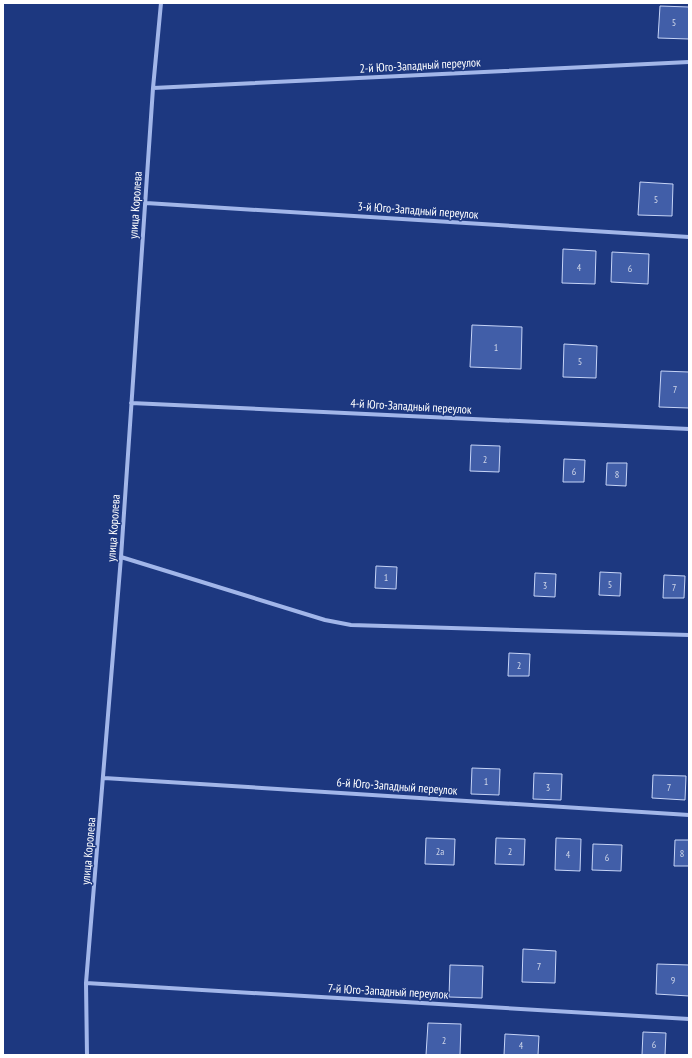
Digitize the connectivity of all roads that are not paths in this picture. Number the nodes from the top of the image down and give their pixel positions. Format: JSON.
{"nodes":[{"id":1,"x":161,"y":3,"type":"edge"},
{"id":2,"x":689,"y":62,"type":"edge"},
{"id":3,"x":153,"y":88,"type":"junction"},
{"id":4,"x":146,"y":203,"type":"junction"},
{"id":5,"x":689,"y":237,"type":"edge"},
{"id":6,"x":131,"y":403,"type":"junction"},
{"id":7,"x":689,"y":429,"type":"edge"},
{"id":8,"x":121,"y":557,"type":"junction"},
{"id":9,"x":689,"y":635,"type":"edge"},
{"id":10,"x":104,"y":778,"type":"junction"},
{"id":11,"x":689,"y":815,"type":"edge"},
{"id":12,"x":86,"y":983,"type":"junction"},
{"id":13,"x":689,"y":1019,"type":"edge"},
{"id":14,"x":87,"y":1055,"type":"edge"}],
"edges":[{"from":1,"to":3,"type":"street","name":"улица Королева"},
{"from":2,"to":3,"type":"street","name":"2-й Юго-Западный переулок"},
{"from":3,"to":4,"type":"street","name":"улица Королева"},
{"from":4,"to":5,"type":"street","name":"3-й Юго-Западный переулок"},
{"from":4,"to":6,"type":"street","name":"улица Королева"},
{"from":6,"to":7,"type":"street","name":"4-й Юго-Западный переулок"},
{"from":6,"to":8,"type":"street","name":"улица Королева"},
{"from":8,"to":9,"type":"street"},
{"from":8,"to":10,"type":"street","name":"улица Королева"},
{"from":10,"to":11,"type":"street","name":"6-й Юго-Западный переулок"},
{"from":10,"to":12,"type":"street","name":"улица Королева"},
{"from":12,"to":13,"type":"street","name":"7-й Юго-Западный переулок"},
{"from":12,"to":14,"type":"street","name":"улица Королева"}]}
